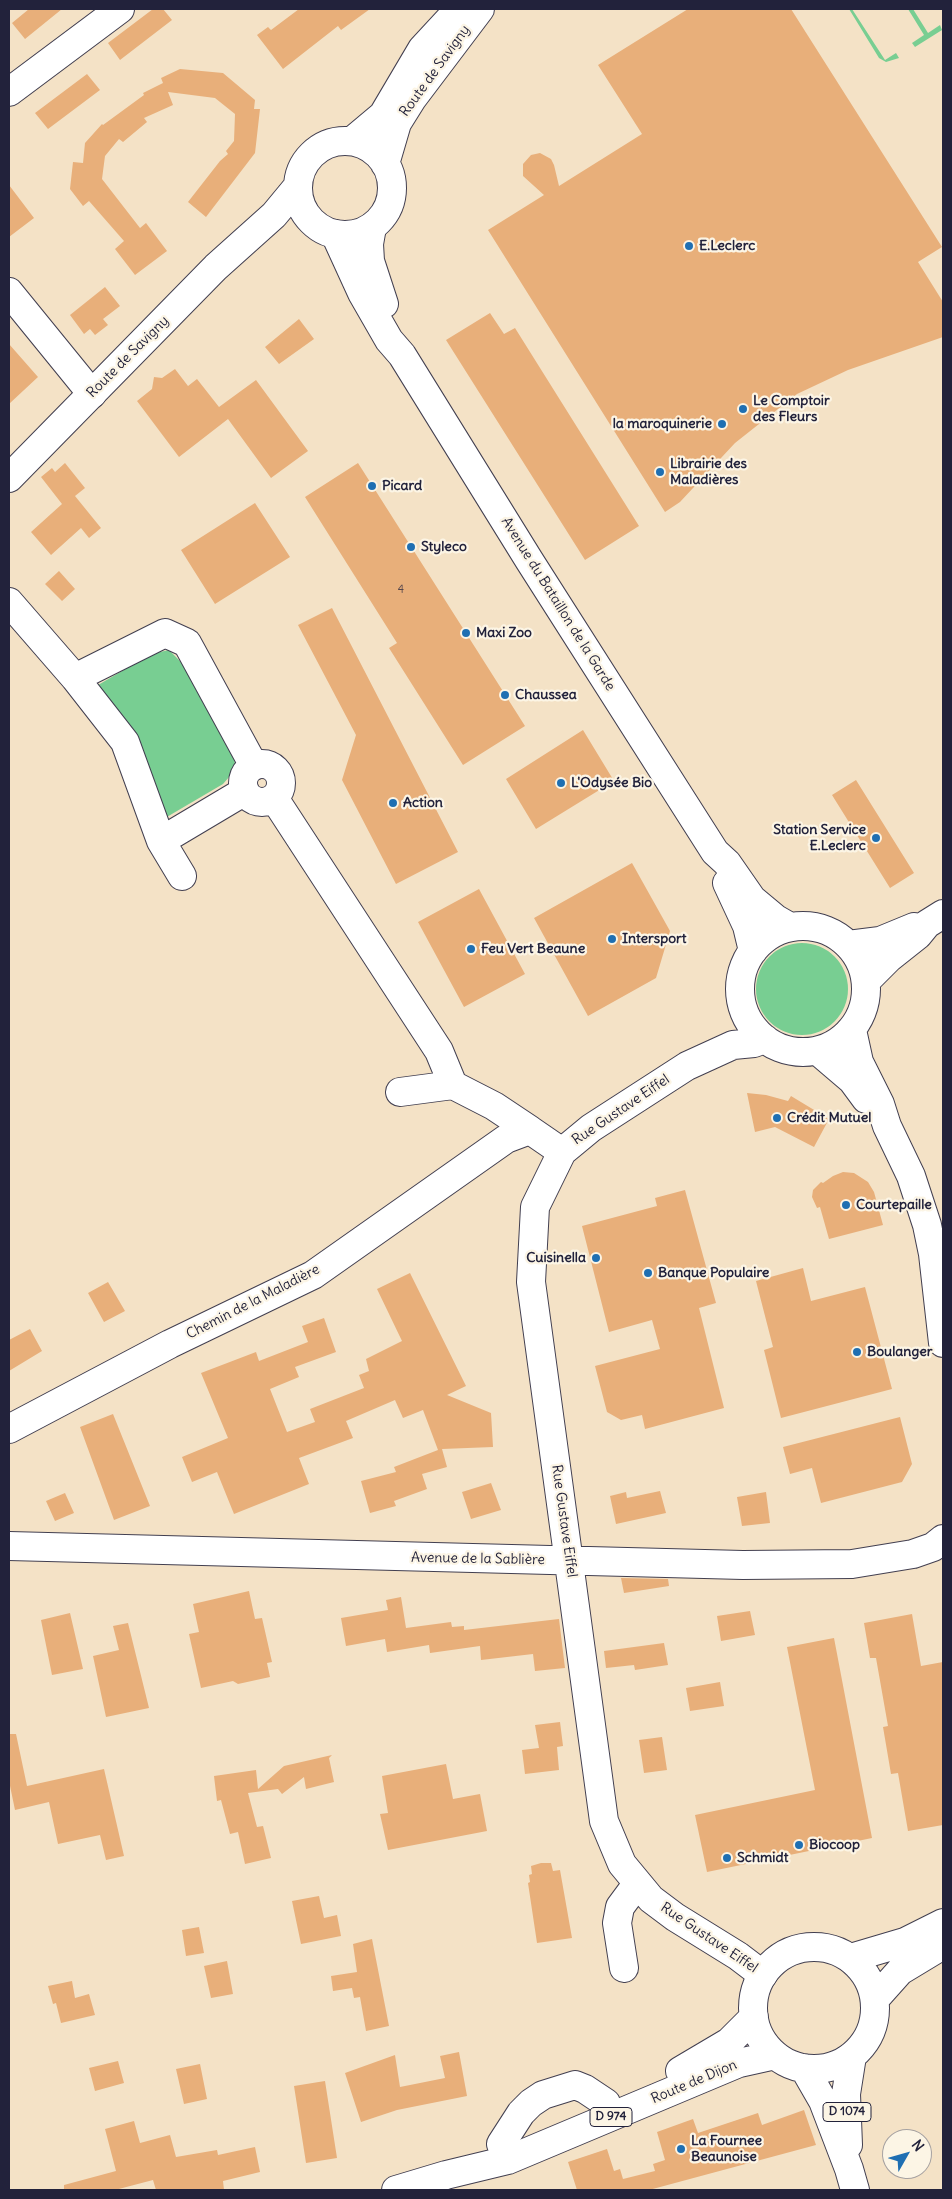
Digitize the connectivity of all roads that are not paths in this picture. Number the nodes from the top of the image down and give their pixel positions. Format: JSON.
{"nodes":[{"id":1,"x":120,"y":9,"type":"edge"},
{"id":2,"x":459,"y":9,"type":"edge"},
{"id":3,"x":480,"y":9,"type":"edge"},
{"id":4,"x":417,"y":63,"type":"junction"},
{"id":5,"x":9,"y":92,"type":"edge"},
{"id":6,"x":352,"y":141,"type":"junction"},
{"id":7,"x":386,"y":164,"type":"junction"},
{"id":8,"x":298,"y":186,"type":"junction"},
{"id":9,"x":372,"y":227,"type":"junction"},
{"id":10,"x":325,"y":229,"type":"junction"},
{"id":11,"x":249,"y":238,"type":"junction"},
{"id":12,"x":9,"y":292,"type":"edge"},
{"id":13,"x":402,"y":355,"type":"junction"},
{"id":14,"x":92,"y":394,"type":"junction"},
{"id":15,"x":9,"y":478,"type":"edge"},
{"id":16,"x":9,"y":602,"type":"edge"},
{"id":17,"x":75,"y":678,"type":"junction"},
{"id":18,"x":254,"y":766,"type":"junction"},
{"id":19,"x":245,"y":791,"type":"junction"},
{"id":20,"x":274,"y":798,"type":"junction"},
{"id":21,"x":161,"y":841,"type":"junction"},
{"id":22,"x":715,"y":852,"type":"junction"},
{"id":23,"x":182,"y":876,"type":"dead end"},
{"id":24,"x":935,"y":919,"type":"edge"},
{"id":25,"x":790,"y":927,"type":"junction"},
{"id":26,"x":848,"y":945,"type":"junction"},
{"id":27,"x":753,"y":951,"type":"junction"},
{"id":28,"x":866,"y":981,"type":"junction"},
{"id":29,"x":740,"y":995,"type":"junction"},
{"id":30,"x":852,"y":1030,"type":"junction"},
{"id":31,"x":764,"y":1039,"type":"junction"},
{"id":32,"x":818,"y":1051,"type":"junction"},
{"id":33,"x":687,"y":1066,"type":"junction"},
{"id":34,"x":453,"y":1085,"type":"junction"},
{"id":35,"x":400,"y":1092,"type":"dead end"},
{"id":36,"x":887,"y":1126,"type":"junction"},
{"id":37,"x":530,"y":1130,"type":"junction"},
{"id":38,"x":562,"y":1152,"type":"junction"},
{"id":39,"x":943,"y":1343,"type":"edge"},
{"id":40,"x":9,"y":1429,"type":"edge"},
{"id":41,"x":943,"y":1539,"type":"edge"},
{"id":42,"x":9,"y":1546,"type":"edge"},
{"id":43,"x":569,"y":1561,"type":"junction"},
{"id":44,"x":637,"y":1884,"type":"junction"},
{"id":45,"x":943,"y":1923,"type":"edge"},
{"id":46,"x":943,"y":1945,"type":"edge"},
{"id":47,"x":851,"y":1958,"type":"junction"},
{"id":48,"x":624,"y":1968,"type":"dead end"},
{"id":49,"x":763,"y":1975,"type":"junction"},
{"id":50,"x":875,"y":1999,"type":"junction"},
{"id":51,"x":754,"y":2017,"type":"junction"},
{"id":52,"x":775,"y":2055,"type":"junction"},
{"id":53,"x":852,"y":2056,"type":"junction"},
{"id":54,"x":804,"y":2068,"type":"junction"},
{"id":55,"x":446,"y":2175,"type":"junction"},
{"id":56,"x":852,"y":2180,"type":"edge"},
{"id":57,"x":396,"y":2190,"type":"edge"}],
"edges":[{"from":1,"to":5,"type":"street"},
{"from":2,"to":4,"type":"street","name":"Route de Savigny"},
{"from":3,"to":4,"type":"street","name":"Route de Savigny"},
{"from":4,"to":6,"type":"street","name":"Route de Savigny"},
{"from":4,"to":7,"type":"street","name":"Route de Savigny"},
{"from":6,"to":7,"type":"street"},
{"from":6,"to":8,"type":"street"},
{"from":7,"to":9,"type":"street"},
{"from":8,"to":10,"type":"street"},
{"from":8,"to":11,"type":"street","name":"Route de Savigny"},
{"from":9,"to":10,"type":"street"},
{"from":9,"to":13,"type":"street","name":"Avenue du Bataillon de la Garde"},
{"from":10,"to":11,"type":"street","name":"Route de Savigny"},
{"from":10,"to":13,"type":"street","name":"Avenue du Bataillon de la Garde"},
{"from":11,"to":14,"type":"street","name":"Route de Savigny"},
{"from":12,"to":14,"type":"street"},
{"from":13,"to":22,"type":"street","name":"Avenue du Bataillon de la Garde"},
{"from":14,"to":15,"type":"street","name":"Route de Savigny"},
{"from":16,"to":17,"type":"street"},
{"from":17,"to":18,"type":"street"},
{"from":17,"to":21,"type":"street"},
{"from":18,"to":19,"type":"street"},
{"from":18,"to":20,"type":"street"},
{"from":19,"to":20,"type":"street"},
{"from":19,"to":21,"type":"street"},
{"from":20,"to":34,"type":"street"},
{"from":21,"to":23,"type":"street"},
{"from":22,"to":25,"type":"street","name":"Avenue du Bataillon de la Garde"},
{"from":22,"to":27,"type":"street","name":"Avenue du Bataillon de la Garde"},
{"from":24,"to":26,"type":"street"},
{"from":24,"to":28,"type":"street"},
{"from":25,"to":26,"type":"street"},
{"from":25,"to":27,"type":"street"},
{"from":26,"to":28,"type":"street"},
{"from":27,"to":29,"type":"street"},
{"from":28,"to":30,"type":"street"},
{"from":29,"to":31,"type":"street"},
{"from":29,"to":33,"type":"street","name":"Rue Gustave Eiffel"},
{"from":30,"to":32,"type":"street"},
{"from":30,"to":36,"type":"street"},
{"from":31,"to":32,"type":"street"},
{"from":31,"to":33,"type":"street","name":"Rue Gustave Eiffel"},
{"from":32,"to":36,"type":"street"},
{"from":33,"to":38,"type":"street","name":"Rue Gustave Eiffel"},
{"from":34,"to":35,"type":"street"},
{"from":34,"to":37,"type":"street"},
{"from":36,"to":39,"type":"street"},
{"from":37,"to":38,"type":"street"},
{"from":37,"to":40,"type":"street","name":"Chemin de la Maladière"},
{"from":38,"to":43,"type":"street","name":"Rue Gustave Eiffel"},
{"from":41,"to":43,"type":"street","name":"Avenue de la Sablière"},
{"from":42,"to":43,"type":"street","name":"Avenue de la Sablière"},
{"from":43,"to":44,"type":"street","name":"Rue Gustave Eiffel"},
{"from":44,"to":48,"type":"street"},
{"from":44,"to":49,"type":"street","name":"Rue Gustave Eiffel"},
{"from":45,"to":47,"type":"street"},
{"from":46,"to":50,"type":"street"},
{"from":47,"to":49,"type":"street"},
{"from":47,"to":50,"type":"street"},
{"from":49,"to":51,"type":"street"},
{"from":50,"to":53,"type":"street"},
{"from":51,"to":52,"type":"street"},
{"from":51,"to":55,"type":"street","name":"Route de Dijon","number":"D 974"},
{"from":52,"to":54,"type":"street"},
{"from":52,"to":55,"type":"street","name":"Route de Dijon","number":"D 974"},
{"from":53,"to":54,"type":"street"},
{"from":53,"to":56,"type":"street","number":"D 1074"},
{"from":54,"to":56,"type":"street","number":"D 1074"},
{"from":55,"to":57,"type":"street","name":"Route de Dijon","number":"D 974"}]}
